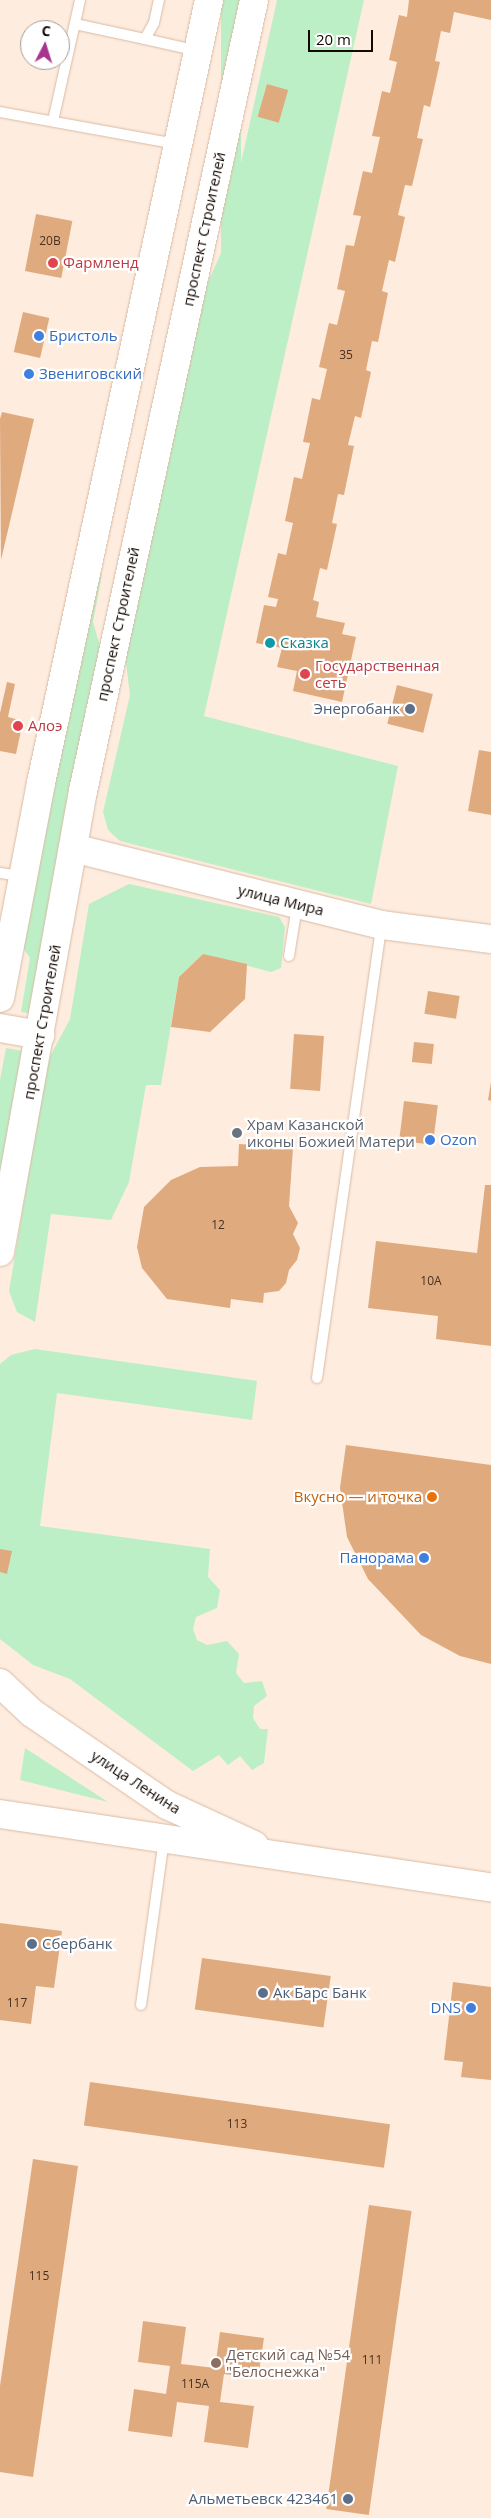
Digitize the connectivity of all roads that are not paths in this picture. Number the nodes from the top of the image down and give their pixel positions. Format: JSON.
{"nodes":[{"id":1,"x":80,"y":0,"type":"edge"},
{"id":2,"x":159,"y":0,"type":"edge"},
{"id":3,"x":209,"y":0,"type":"edge"},
{"id":4,"x":254,"y":0,"type":"edge"},
{"id":5,"x":74,"y":24,"type":"junction"},
{"id":6,"x":145,"y":39,"type":"junction"},
{"id":7,"x":198,"y":52,"type":"junction"},
{"id":8,"x":0,"y":112,"type":"edge"},
{"id":9,"x":53,"y":121,"type":"junction"},
{"id":10,"x":176,"y":144,"type":"junction"},
{"id":11,"x":91,"y":547,"type":"junction"},
{"id":12,"x":132,"y":558,"type":"junction"},
{"id":13,"x":73,"y":848,"type":"junction"},
{"id":14,"x":11,"y":874,"type":"edge"},
{"id":15,"x":298,"y":904,"type":"junction"},
{"id":16,"x":381,"y":925,"type":"junction"},
{"id":17,"x":491,"y":939,"type":"edge"},
{"id":18,"x":289,"y":956,"type":"dead end"},
{"id":19,"x":0,"y":998,"type":"edge"},
{"id":20,"x":0,"y":1028,"type":"edge"},
{"id":21,"x":40,"y":1035,"type":"junction"},
{"id":22,"x":0,"y":1252,"type":"edge"},
{"id":23,"x":317,"y":1378,"type":"dead end"},
{"id":24,"x":0,"y":1682,"type":"edge"},
{"id":25,"x":0,"y":1814,"type":"edge"},
{"id":26,"x":164,"y":1840,"type":"junction"},
{"id":27,"x":285,"y":1859,"type":"junction"},
{"id":28,"x":491,"y":1887,"type":"edge"},
{"id":29,"x":141,"y":2005,"type":"dead end"}],
"edges":[{"from":1,"to":5,"type":"lane"},
{"from":2,"to":6,"type":"lane"},
{"from":3,"to":7,"type":"street"},
{"from":4,"to":12,"type":"street","name":"проспект Строителей"},
{"from":5,"to":6,"type":"lane"},
{"from":5,"to":9,"type":"lane"},
{"from":6,"to":7,"type":"lane"},
{"from":7,"to":10,"type":"street"},
{"from":8,"to":9,"type":"lane"},
{"from":9,"to":10,"type":"lane"},
{"from":10,"to":11,"type":"street"},
{"from":11,"to":12,"type":"street"},
{"from":11,"to":14,"type":"street"},
{"from":12,"to":13,"type":"street","name":"проспект Строителей"},
{"from":13,"to":15,"type":"street","name":"улица Мира"},
{"from":13,"to":21,"type":"street","name":"проспект Строителей"},
{"from":14,"to":19,"type":"street"},
{"from":15,"to":16,"type":"street","name":"улица Мира"},
{"from":15,"to":18,"type":"lane"},
{"from":16,"to":17,"type":"street","name":"улица Мира"},
{"from":16,"to":23,"type":"lane"},
{"from":20,"to":21,"type":"street"},
{"from":21,"to":22,"type":"street","name":"проспект Строителей"},
{"from":24,"to":27,"type":"street","name":"улица Ленина"},
{"from":25,"to":26,"type":"street","name":"улица Ленина"},
{"from":26,"to":27,"type":"street","name":"улица Ленина"},
{"from":26,"to":29,"type":"lane"},
{"from":27,"to":28,"type":"street","name":"улица Ленина"}]}
